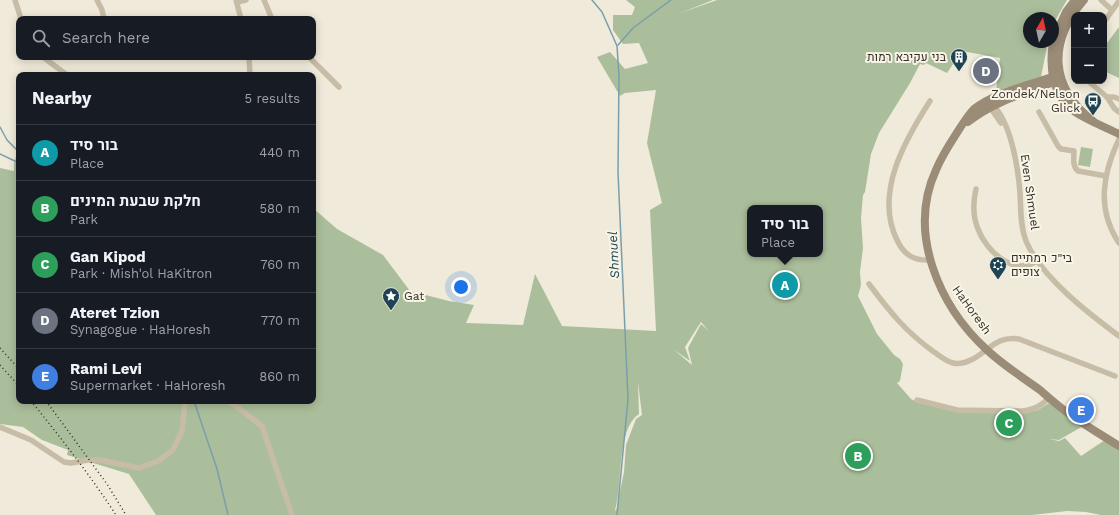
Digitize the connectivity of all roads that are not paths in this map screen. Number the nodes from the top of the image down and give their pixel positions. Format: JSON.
{"nodes":[{"id":1,"x":15,"y":0,"type":"edge"},
{"id":2,"x":97,"y":0,"type":"edge"},
{"id":3,"x":246,"y":0,"type":"edge"},
{"id":4,"x":264,"y":0,"type":"edge"},
{"id":5,"x":1075,"y":0,"type":"edge"},
{"id":6,"x":1084,"y":0,"type":"edge"},
{"id":7,"x":1101,"y":0,"type":"edge"},
{"id":8,"x":237,"y":1,"type":"edge"},
{"id":9,"x":1119,"y":1,"type":"edge"},
{"id":10,"x":1112,"y":10,"type":"junction"},
{"id":11,"x":21,"y":16,"type":"edge"},
{"id":12,"x":103,"y":16,"type":"edge"},
{"id":13,"x":240,"y":16,"type":"edge"},
{"id":14,"x":271,"y":16,"type":"edge"},
{"id":15,"x":1107,"y":18,"type":"edge"},
{"id":16,"x":1059,"y":28,"type":"edge"},
{"id":17,"x":1052,"y":48,"type":"edge"},
{"id":18,"x":47,"y":60,"type":"edge"},
{"id":19,"x":249,"y":60,"type":"edge"},
{"id":20,"x":312,"y":60,"type":"edge"},
{"id":21,"x":63,"y":72,"type":"edge"},
{"id":22,"x":250,"y":72,"type":"edge"},
{"id":23,"x":1055,"y":79,"type":"junction"},
{"id":24,"x":1092,"y":84,"type":"edge"},
{"id":25,"x":339,"y":87,"type":"dead end"},
{"id":26,"x":1107,"y":97,"type":"junction"},
{"id":27,"x":1119,"y":98,"type":"edge"},
{"id":28,"x":930,"y":100,"type":"dead end"},
{"id":29,"x":990,"y":105,"type":"junction"},
{"id":30,"x":1039,"y":112,"type":"dead end"},
{"id":31,"x":1119,"y":112,"type":"edge"},
{"id":32,"x":1119,"y":134,"type":"edge"},
{"id":33,"x":1119,"y":139,"type":"edge"},
{"id":34,"x":1106,"y":176,"type":"junction"},
{"id":35,"x":976,"y":189,"type":"dead end"},
{"id":36,"x":1119,"y":243,"type":"edge"},
{"id":37,"x":930,"y":260,"type":"junction"},
{"id":38,"x":1038,"y":260,"type":"junction"},
{"id":39,"x":869,"y":284,"type":"dead end"},
{"id":40,"x":1119,"y":336,"type":"edge"},
{"id":41,"x":987,"y":349,"type":"junction"},
{"id":42,"x":1115,"y":376,"type":"dead end"},
{"id":43,"x":1049,"y":398,"type":"junction"},
{"id":44,"x":917,"y":400,"type":"dead end"},
{"id":45,"x":185,"y":404,"type":"edge"},
{"id":46,"x":233,"y":404,"type":"edge"},
{"id":47,"x":0,"y":427,"type":"edge"},
{"id":48,"x":1119,"y":446,"type":"edge"},
{"id":49,"x":292,"y":515,"type":"edge"}],
"edges":[{"from":1,"to":11,"type":"street"},
{"from":2,"to":12,"type":"street"},
{"from":3,"to":8,"type":"street"},
{"from":4,"to":14,"type":"street"},
{"from":5,"to":16,"type":"street"},
{"from":6,"to":23,"type":"street"},
{"from":7,"to":10,"type":"street"},
{"from":8,"to":13,"type":"street"},
{"from":9,"to":10,"type":"street"},
{"from":10,"to":15,"type":"street"},
{"from":17,"to":23,"type":"street"},
{"from":18,"to":21,"type":"street"},
{"from":19,"to":22,"type":"street"},
{"from":20,"to":25,"type":"street"},
{"from":23,"to":29,"type":"street","name":"HaHoresh"},
{"from":23,"to":32,"type":"street"},
{"from":24,"to":26,"type":"street"},
{"from":26,"to":27,"type":"street"},
{"from":26,"to":31,"type":"street"},
{"from":28,"to":37,"type":"street"},
{"from":29,"to":37,"type":"street","name":"HaHoresh"},
{"from":29,"to":38,"type":"street","name":"Even Shmuel"},
{"from":30,"to":34,"type":"street"},
{"from":33,"to":34,"type":"street"},
{"from":34,"to":36,"type":"street"},
{"from":35,"to":38,"type":"street"},
{"from":37,"to":41,"type":"street","name":"HaHoresh"},
{"from":38,"to":40,"type":"street","name":"Even Shmuel"},
{"from":39,"to":41,"type":"street"},
{"from":41,"to":42,"type":"street"},
{"from":41,"to":43,"type":"street","name":"HaHoresh"},
{"from":43,"to":44,"type":"street"},
{"from":43,"to":48,"type":"street","name":"HaHoresh"},
{"from":45,"to":47,"type":"street"},
{"from":46,"to":49,"type":"street"}]}
